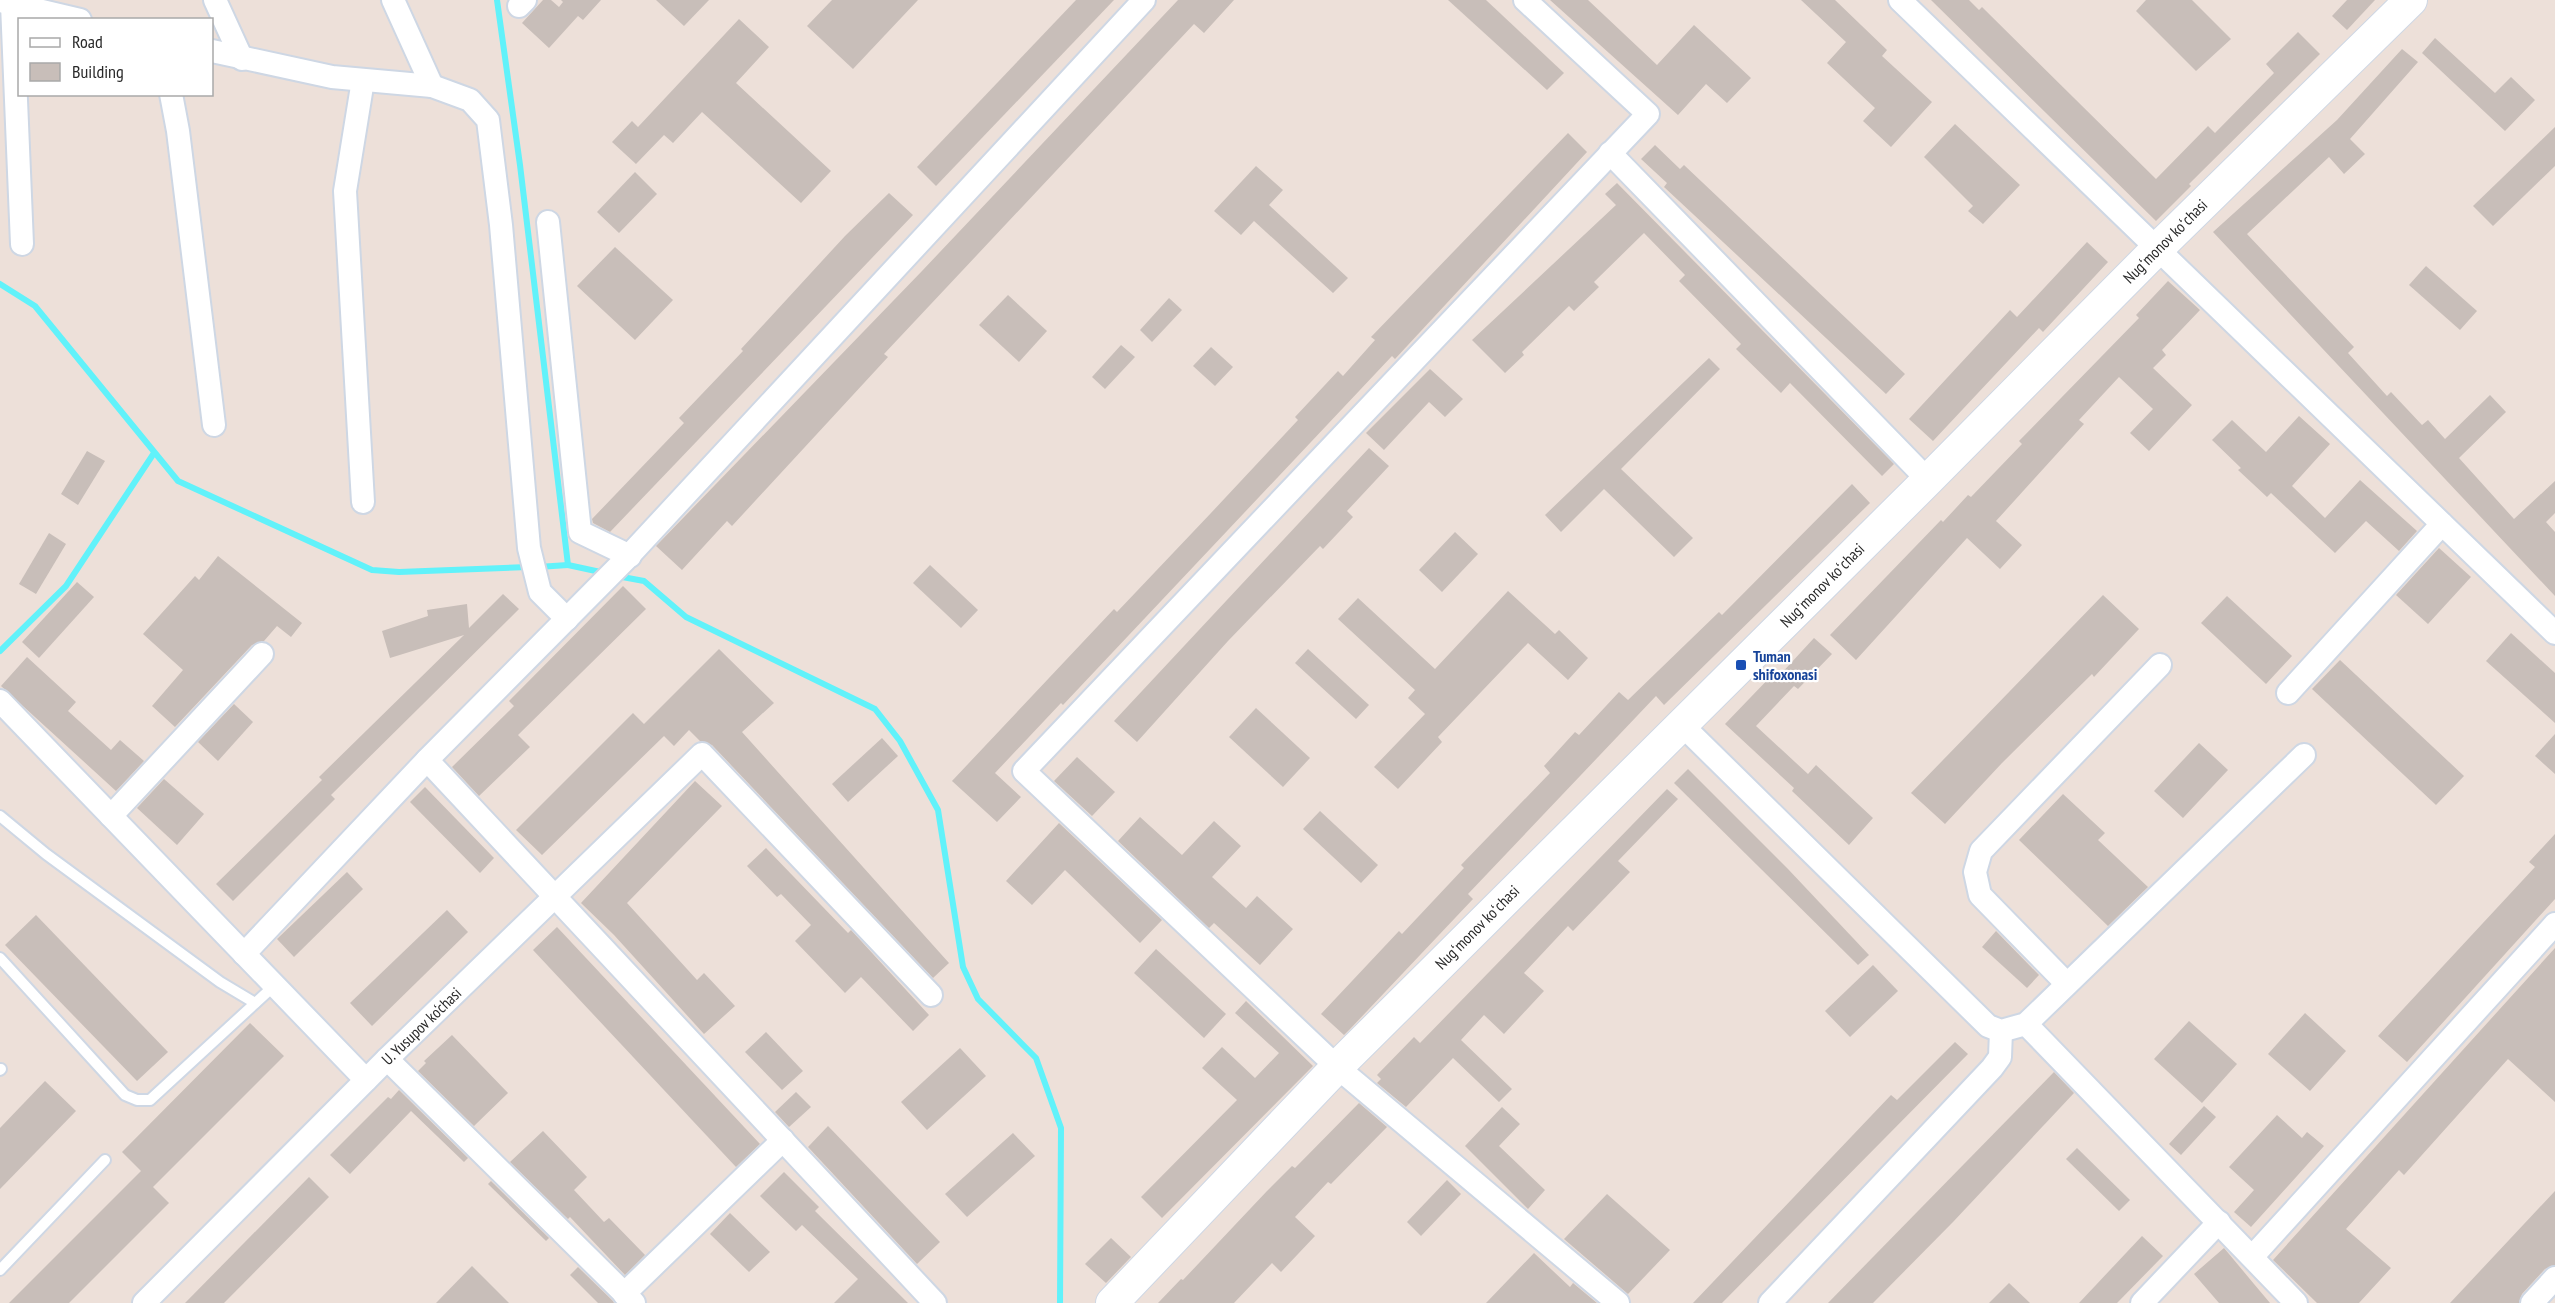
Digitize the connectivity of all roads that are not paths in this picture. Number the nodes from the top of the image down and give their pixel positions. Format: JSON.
{"nodes":[{"id":1,"x":215,"y":0,"type":"edge"},
{"id":2,"x":393,"y":0,"type":"edge"},
{"id":3,"x":1144,"y":0,"type":"edge"},
{"id":4,"x":1525,"y":0,"type":"edge"},
{"id":5,"x":1900,"y":0,"type":"edge"},
{"id":6,"x":2411,"y":0,"type":"edge"},
{"id":7,"x":6,"y":3,"type":"edge"},
{"id":8,"x":41,"y":5,"type":"edge"},
{"id":9,"x":75,"y":18,"type":"edge"},
{"id":10,"x":213,"y":51,"type":"edge"},
{"id":11,"x":242,"y":59,"type":"junction"},
{"id":12,"x":363,"y":80,"type":"junction"},
{"id":13,"x":432,"y":86,"type":"junction"},
{"id":14,"x":171,"y":96,"type":"edge"},
{"id":15,"x":1610,"y":153,"type":"junction"},
{"id":16,"x":548,"y":222,"type":"dead end"},
{"id":17,"x":22,"y":244,"type":"dead end"},
{"id":18,"x":2157,"y":249,"type":"junction"},
{"id":19,"x":214,"y":425,"type":"dead end"},
{"id":20,"x":1928,"y":480,"type":"junction"},
{"id":21,"x":363,"y":502,"type":"dead end"},
{"id":22,"x":2442,"y":524,"type":"junction"},
{"id":23,"x":627,"y":558,"type":"junction"},
{"id":24,"x":567,"y":619,"type":"junction"},
{"id":25,"x":2555,"y":633,"type":"edge"},
{"id":26,"x":262,"y":654,"type":"dead end"},
{"id":27,"x":2160,"y":665,"type":"dead end"},
{"id":28,"x":2288,"y":693,"type":"dead end"},
{"id":29,"x":0,"y":701,"type":"edge"},
{"id":30,"x":1681,"y":724,"type":"junction"},
{"id":31,"x":2304,"y":755,"type":"dead end"},
{"id":32,"x":427,"y":760,"type":"junction"},
{"id":33,"x":0,"y":816,"type":"edge"},
{"id":34,"x":111,"y":816,"type":"junction"},
{"id":35,"x":555,"y":896,"type":"junction"},
{"id":36,"x":2555,"y":924,"type":"edge"},
{"id":37,"x":244,"y":954,"type":"junction"},
{"id":38,"x":0,"y":958,"type":"edge"},
{"id":39,"x":2067,"y":984,"type":"junction"},
{"id":40,"x":274,"y":986,"type":"junction"},
{"id":41,"x":932,"y":995,"type":"dead end"},
{"id":42,"x":255,"y":1004,"type":"junction"},
{"id":43,"x":2026,"y":1024,"type":"junction"},
{"id":44,"x":2001,"y":1031,"type":"junction"},
{"id":45,"x":387,"y":1059,"type":"junction"},
{"id":46,"x":1337,"y":1067,"type":"junction"},
{"id":47,"x":366,"y":1080,"type":"junction"},
{"id":48,"x":783,"y":1140,"type":"junction"},
{"id":49,"x":105,"y":1160,"type":"dead end"},
{"id":50,"x":2219,"y":1222,"type":"junction"},
{"id":51,"x":2253,"y":1256,"type":"junction"},
{"id":52,"x":0,"y":1270,"type":"edge"},
{"id":53,"x":2555,"y":1278,"type":"edge"},
{"id":54,"x":629,"y":1298,"type":"edge"},
{"id":55,"x":144,"y":1303,"type":"edge"},
{"id":56,"x":935,"y":1303,"type":"edge"},
{"id":57,"x":1112,"y":1303,"type":"edge"},
{"id":58,"x":1618,"y":1303,"type":"edge"},
{"id":59,"x":1770,"y":1303,"type":"edge"},
{"id":60,"x":2142,"y":1303,"type":"edge"},
{"id":61,"x":2296,"y":1303,"type":"edge"},
{"id":62,"x":2532,"y":1303,"type":"edge"}],
"edges":[{"from":1,"to":11,"type":"street"},
{"from":2,"to":13,"type":"street"},
{"from":3,"to":23,"type":"street"},
{"from":4,"to":15,"type":"street"},
{"from":5,"to":18,"type":"street"},
{"from":6,"to":18,"type":"main road","name":"Nugʻmonov koʻchasi"},
{"from":7,"to":8,"type":"street"},
{"from":7,"to":17,"type":"street"},
{"from":8,"to":9,"type":"street"},
{"from":10,"to":11,"type":"street"},
{"from":11,"to":12,"type":"street"},
{"from":12,"to":13,"type":"street"},
{"from":12,"to":21,"type":"street"},
{"from":13,"to":24,"type":"street"},
{"from":14,"to":19,"type":"street"},
{"from":15,"to":20,"type":"street"},
{"from":15,"to":46,"type":"street"},
{"from":16,"to":23,"type":"street"},
{"from":18,"to":20,"type":"main road","name":"Nugʻmonov koʻchasi"},
{"from":18,"to":22,"type":"street"},
{"from":20,"to":30,"type":"main road","name":"Nugʻmonov koʻchasi"},
{"from":22,"to":25,"type":"street"},
{"from":22,"to":28,"type":"street"},
{"from":23,"to":24,"type":"street"},
{"from":24,"to":32,"type":"street"},
{"from":26,"to":34,"type":"street"},
{"from":27,"to":39,"type":"street"},
{"from":29,"to":34,"type":"street"},
{"from":30,"to":44,"type":"street"},
{"from":30,"to":46,"type":"main road","name":"Nugʻmonov koʻchasi"},
{"from":31,"to":39,"type":"street"},
{"from":32,"to":35,"type":"street"},
{"from":32,"to":37,"type":"street"},
{"from":33,"to":42,"type":"lane"},
{"from":34,"to":37,"type":"street"},
{"from":35,"to":41,"type":"street","name":"U. Yusupov ko‘chasi"},
{"from":35,"to":45,"type":"street","name":"U. Yusupov ko‘chasi"},
{"from":35,"to":48,"type":"street"},
{"from":36,"to":51,"type":"street"},
{"from":37,"to":40,"type":"street"},
{"from":38,"to":42,"type":"lane"},
{"from":39,"to":43,"type":"street"},
{"from":40,"to":42,"type":"lane"},
{"from":40,"to":47,"type":"street"},
{"from":43,"to":44,"type":"street"},
{"from":43,"to":50,"type":"street"},
{"from":44,"to":59,"type":"street"},
{"from":45,"to":47,"type":"street","name":"U. Yusupov ko‘chasi"},
{"from":45,"to":54,"type":"street"},
{"from":46,"to":57,"type":"main road","name":"Nugʻmonov koʻchasi"},
{"from":46,"to":58,"type":"street"},
{"from":47,"to":55,"type":"street","name":"U. Yusupov ko‘chasi"},
{"from":48,"to":54,"type":"street"},
{"from":48,"to":56,"type":"street"},
{"from":49,"to":52,"type":"lane"},
{"from":50,"to":51,"type":"street"},
{"from":50,"to":60,"type":"street"},
{"from":51,"to":61,"type":"street"},
{"from":53,"to":62,"type":"street"}]}
